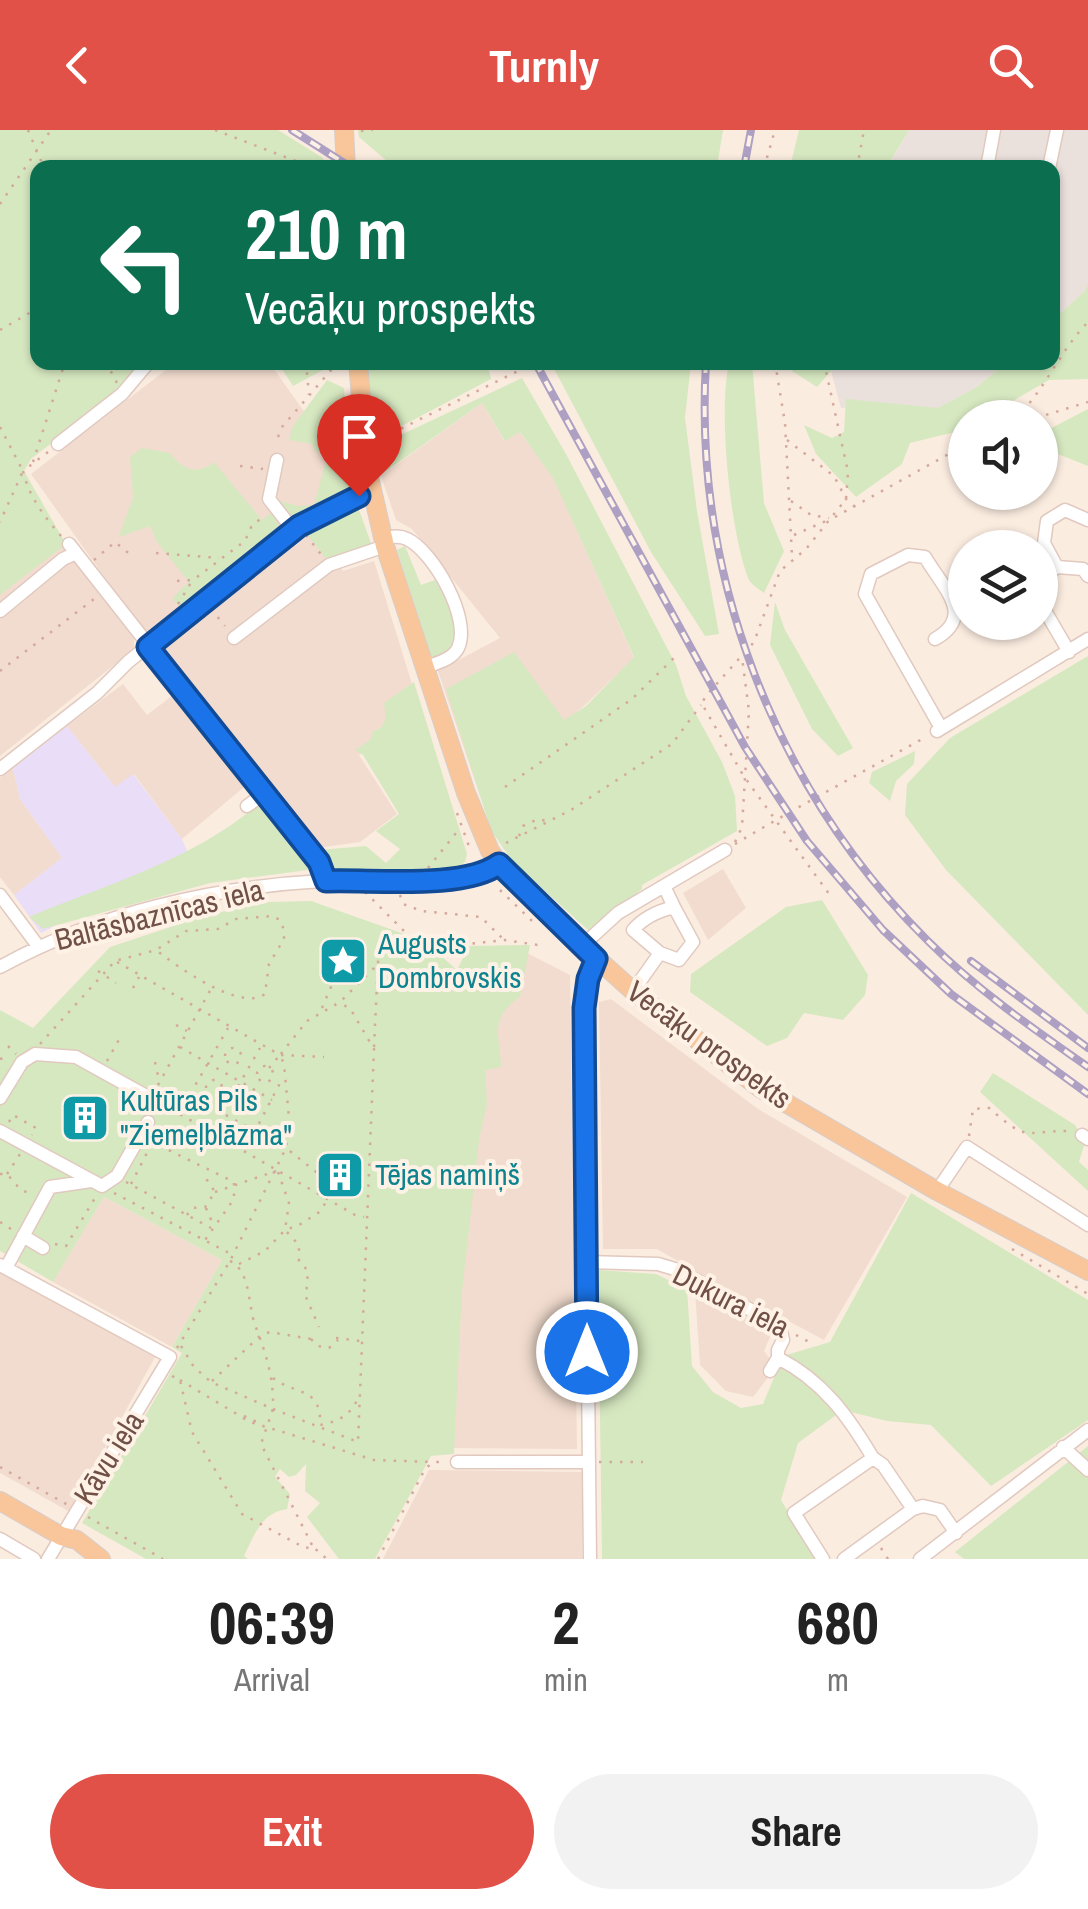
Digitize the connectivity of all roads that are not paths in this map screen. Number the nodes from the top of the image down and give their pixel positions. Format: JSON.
{"nodes":[{"id":1,"x":344,"y":130,"type":"edge"},
{"id":2,"x":994,"y":130,"type":"edge"},
{"id":3,"x":1057,"y":130,"type":"edge"},
{"id":4,"x":346,"y":160,"type":"edge"},
{"id":5,"x":988,"y":160,"type":"edge"},
{"id":6,"x":1050,"y":160,"type":"edge"},
{"id":7,"x":142,"y":370,"type":"edge"},
{"id":8,"x":359,"y":370,"type":"edge"},
{"id":9,"x":58,"y":444,"type":"road end"},
{"id":10,"x":275,"y":466,"type":"road end"},
{"id":11,"x":371,"y":493,"type":"junction"},
{"id":12,"x":1088,"y":520,"type":"edge"},
{"id":13,"x":296,"y":528,"type":"junction"},
{"id":14,"x":1046,"y":530,"type":"edge"},
{"id":15,"x":385,"y":542,"type":"junction"},
{"id":16,"x":1058,"y":568,"type":"edge"},
{"id":17,"x":1088,"y":576,"type":"edge"},
{"id":18,"x":0,"y":611,"type":"edge"},
{"id":19,"x":1058,"y":633,"type":"edge"},
{"id":20,"x":234,"y":638,"type":"road end"},
{"id":21,"x":935,"y":639,"type":"dead end"},
{"id":22,"x":1088,"y":639,"type":"edge"},
{"id":23,"x":148,"y":647,"type":"junction"},
{"id":24,"x":1069,"y":652,"type":"junction"},
{"id":25,"x":424,"y":668,"type":"junction"},
{"id":26,"x":0,"y":769,"type":"edge"},
{"id":27,"x":265,"y":793,"type":"junction"},
{"id":28,"x":247,"y":806,"type":"dead end"},
{"id":29,"x":729,"y":847,"type":"road end"},
{"id":30,"x":494,"y":857,"type":"junction"},
{"id":31,"x":326,"y":881,"type":"junction"},
{"id":32,"x":664,"y":886,"type":"junction"},
{"id":33,"x":0,"y":895,"type":"edge"},
{"id":34,"x":674,"y":907,"type":"junction"},
{"id":35,"x":38,"y":946,"type":"junction"},
{"id":36,"x":582,"y":946,"type":"junction"},
{"id":37,"x":660,"y":953,"type":"junction"},
{"id":38,"x":596,"y":959,"type":"junction"},
{"id":39,"x":0,"y":967,"type":"edge"},
{"id":40,"x":633,"y":992,"type":"junction"},
{"id":41,"x":0,"y":1098,"type":"edge"},
{"id":42,"x":150,"y":1098,"type":"road end"},
{"id":43,"x":148,"y":1122,"type":"dead end"},
{"id":44,"x":0,"y":1131,"type":"edge"},
{"id":45,"x":43,"y":1156,"type":"junction"},
{"id":46,"x":97,"y":1184,"type":"junction"},
{"id":47,"x":50,"y":1186,"type":"junction"},
{"id":48,"x":937,"y":1191,"type":"junction"},
{"id":49,"x":1088,"y":1225,"type":"edge"},
{"id":50,"x":23,"y":1236,"type":"junction"},
{"id":51,"x":43,"y":1248,"type":"road end"},
{"id":52,"x":587,"y":1262,"type":"junction"},
{"id":53,"x":3,"y":1266,"type":"edge"},
{"id":54,"x":1088,"y":1271,"type":"edge"},
{"id":55,"x":778,"y":1358,"type":"junction"},
{"id":56,"x":770,"y":1371,"type":"dead end"},
{"id":57,"x":1088,"y":1430,"type":"edge"},
{"id":58,"x":1063,"y":1447,"type":"junction"},
{"id":59,"x":873,"y":1458,"type":"junction"},
{"id":60,"x":457,"y":1462,"type":"road end"},
{"id":61,"x":588,"y":1462,"type":"junction"},
{"id":62,"x":1088,"y":1470,"type":"edge"},
{"id":63,"x":0,"y":1501,"type":"edge"},
{"id":64,"x":913,"y":1509,"type":"junction"},
{"id":65,"x":956,"y":1533,"type":"junction"},
{"id":66,"x":61,"y":1536,"type":"junction"},
{"id":67,"x":0,"y":1540,"type":"edge"},
{"id":68,"x":940,"y":1553,"type":"edge"},
{"id":69,"x":97,"y":1556,"type":"edge"},
{"id":70,"x":34,"y":1559,"type":"edge"},
{"id":71,"x":48,"y":1559,"type":"edge"},
{"id":72,"x":590,"y":1559,"type":"edge"},
{"id":73,"x":823,"y":1559,"type":"edge"},
{"id":74,"x":844,"y":1559,"type":"edge"},
{"id":75,"x":920,"y":1559,"type":"edge"}],
"edges":[{"from":1,"to":4,"type":"main road"},
{"from":2,"to":5,"type":"street"},
{"from":3,"to":6,"type":"street"},
{"from":7,"to":9,"type":"street"},
{"from":8,"to":11,"type":"main road","name":"Vecāķu prospekts"},
{"from":10,"to":13,"type":"street"},
{"from":11,"to":13,"type":"street"},
{"from":11,"to":15,"type":"main road","name":"Vecāķu prospekts"},
{"from":12,"to":14,"type":"street"},
{"from":13,"to":23,"type":"street"},
{"from":15,"to":20,"type":"street"},
{"from":15,"to":25,"type":"main road","name":"Vecāķu prospekts"},
{"from":15,"to":25,"type":"street"},
{"from":16,"to":17,"type":"street"},
{"from":18,"to":23,"type":"street"},
{"from":19,"to":24,"type":"street"},
{"from":21,"to":24,"type":"street"},
{"from":22,"to":24,"type":"street"},
{"from":23,"to":26,"type":"street"},
{"from":23,"to":27,"type":"street"},
{"from":25,"to":30,"type":"main road","name":"Vecāķu prospekts"},
{"from":27,"to":28,"type":"street"},
{"from":27,"to":31,"type":"street"},
{"from":29,"to":32,"type":"street"},
{"from":30,"to":31,"type":"street","name":"Baltāsbaznīcas iela"},
{"from":30,"to":36,"type":"main road","name":"Vecāķu prospekts"},
{"from":31,"to":35,"type":"street","name":"Baltāsbaznīcas iela"},
{"from":32,"to":34,"type":"street"},
{"from":32,"to":36,"type":"street"},
{"from":33,"to":35,"type":"street"},
{"from":34,"to":37,"type":"street"},
{"from":34,"to":37,"type":"street"},
{"from":35,"to":39,"type":"street","name":"Baltāsbaznīcas iela"},
{"from":36,"to":38,"type":"main road","name":"Vecāķu prospekts"},
{"from":37,"to":40,"type":"street"},
{"from":38,"to":40,"type":"main road","name":"Vecāķu prospekts"},
{"from":38,"to":52,"type":"street"},
{"from":40,"to":48,"type":"main road","name":"Vecāķu prospekts"},
{"from":41,"to":42,"type":"street"},
{"from":43,"to":46,"type":"street"},
{"from":44,"to":45,"type":"street"},
{"from":45,"to":46,"type":"street"},
{"from":45,"to":47,"type":"street"},
{"from":46,"to":47,"type":"street"},
{"from":47,"to":50,"type":"street"},
{"from":48,"to":49,"type":"street"},
{"from":48,"to":54,"type":"main road","name":"Vecāķu prospekts"},
{"from":50,"to":51,"type":"street"},
{"from":50,"to":53,"type":"street"},
{"from":52,"to":55,"type":"street","name":"Dukura iela"},
{"from":52,"to":61,"type":"street"},
{"from":53,"to":66,"type":"street","name":"Kāvu iela"},
{"from":55,"to":56,"type":"street"},
{"from":55,"to":59,"type":"street"},
{"from":57,"to":58,"type":"street"},
{"from":58,"to":62,"type":"street"},
{"from":58,"to":65,"type":"street"},
{"from":59,"to":64,"type":"street"},
{"from":59,"to":73,"type":"street"},
{"from":60,"to":61,"type":"street"},
{"from":61,"to":72,"type":"street"},
{"from":63,"to":66,"type":"main road"},
{"from":64,"to":65,"type":"street"},
{"from":64,"to":74,"type":"street"},
{"from":65,"to":68,"type":"street"},
{"from":66,"to":69,"type":"main road"},
{"from":66,"to":71,"type":"street","name":"Kāvu iela"},
{"from":67,"to":70,"type":"street"},
{"from":68,"to":75,"type":"street"}]}
